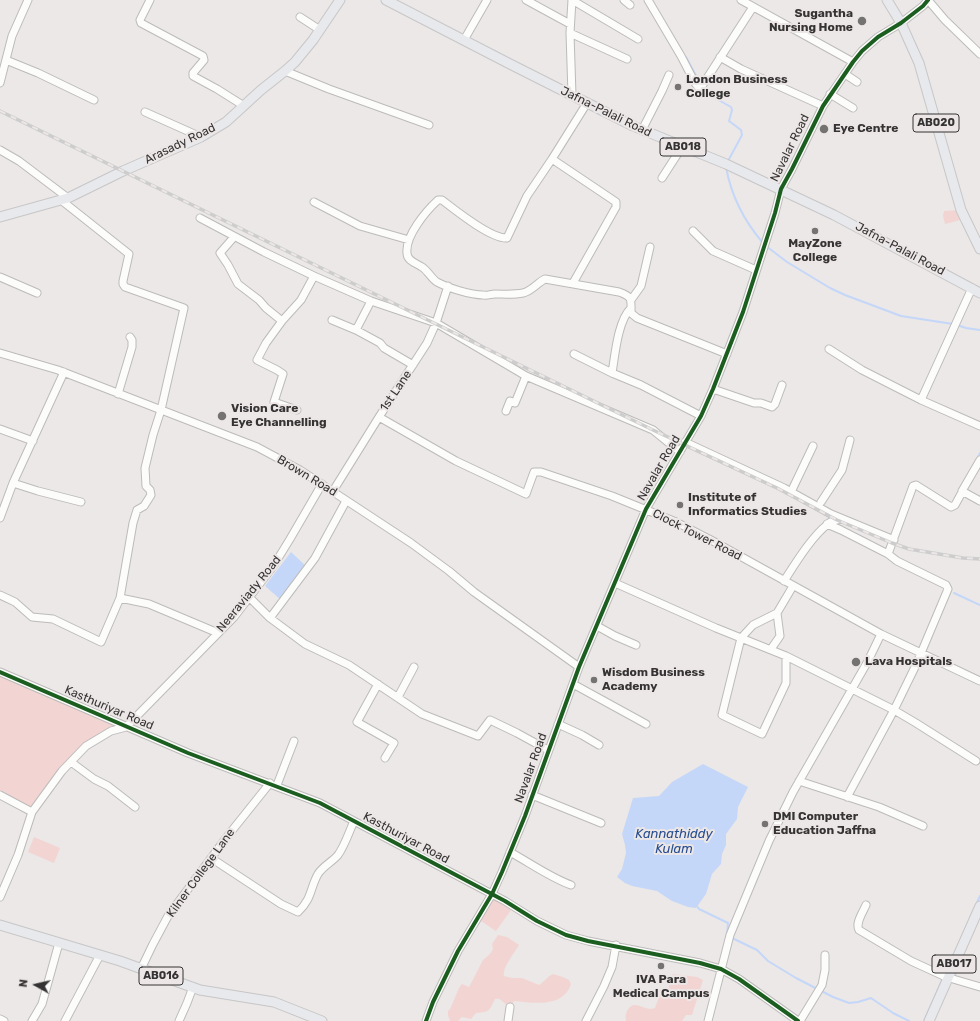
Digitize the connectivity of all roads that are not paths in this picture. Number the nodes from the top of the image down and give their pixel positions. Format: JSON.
{"nodes":[{"id":1,"x":28,"y":0,"type":"edge"},
{"id":2,"x":150,"y":0,"type":"edge"},
{"id":3,"x":340,"y":0,"type":"edge"},
{"id":4,"x":386,"y":0,"type":"edge"},
{"id":5,"x":487,"y":0,"type":"edge"},
{"id":6,"x":526,"y":0,"type":"edge"},
{"id":7,"x":572,"y":0,"type":"edge"},
{"id":8,"x":648,"y":0,"type":"edge"},
{"id":9,"x":741,"y":0,"type":"edge"},
{"id":10,"x":887,"y":0,"type":"edge"},
{"id":11,"x":928,"y":0,"type":"edge"},
{"id":12,"x":753,"y":7,"type":"junction"},
{"id":13,"x":300,"y":17,"type":"dead end"},
{"id":14,"x":902,"y":22,"type":"junction"},
{"id":15,"x":570,"y":24,"type":"junction"},
{"id":16,"x":320,"y":30,"type":"junction"},
{"id":17,"x":570,"y":34,"type":"junction"},
{"id":18,"x":638,"y":39,"type":"dead end"},
{"id":19,"x":464,"y":40,"type":"junction"},
{"id":20,"x":980,"y":54,"type":"edge"},
{"id":21,"x":720,"y":57,"type":"junction"},
{"id":22,"x":627,"y":59,"type":"dead end"},
{"id":23,"x":6,"y":60,"type":"junction"},
{"id":24,"x":853,"y":62,"type":"junction"},
{"id":25,"x":285,"y":71,"type":"junction"},
{"id":26,"x":845,"y":74,"type":"junction"},
{"id":27,"x":669,"y":75,"type":"dead end"},
{"id":28,"x":857,"y":82,"type":"dead end"},
{"id":29,"x":0,"y":83,"type":"edge"},
{"id":30,"x":830,"y":94,"type":"junction"},
{"id":31,"x":572,"y":95,"type":"junction"},
{"id":32,"x":94,"y":100,"type":"dead end"},
{"id":33,"x":587,"y":103,"type":"junction"},
{"id":34,"x":244,"y":106,"type":"junction"},
{"id":35,"x":823,"y":106,"type":"junction"},
{"id":36,"x":853,"y":108,"type":"dead end"},
{"id":37,"x":145,"y":112,"type":"dead end"},
{"id":38,"x":429,"y":125,"type":"dead end"},
{"id":39,"x":642,"y":130,"type":"junction"},
{"id":40,"x":201,"y":137,"type":"junction"},
{"id":41,"x":682,"y":147,"type":"junction"},
{"id":42,"x":0,"y":150,"type":"edge"},
{"id":43,"x":552,"y":160,"type":"junction"},
{"id":44,"x":662,"y":178,"type":"dead end"},
{"id":45,"x":781,"y":189,"type":"junction"},
{"id":46,"x":64,"y":199,"type":"junction"},
{"id":47,"x":314,"y":202,"type":"dead end"},
{"id":48,"x":0,"y":217,"type":"edge"},
{"id":49,"x":200,"y":218,"type":"dead end"},
{"id":50,"x":693,"y":231,"type":"dead end"},
{"id":51,"x":234,"y":237,"type":"junction"},
{"id":52,"x":409,"y":240,"type":"junction"},
{"id":53,"x":650,"y":247,"type":"dead end"},
{"id":54,"x":980,"y":249,"type":"edge"},
{"id":55,"x":756,"y":270,"type":"junction"},
{"id":56,"x":314,"y":276,"type":"junction"},
{"id":57,"x":0,"y":277,"type":"edge"},
{"id":58,"x":573,"y":283,"type":"junction"},
{"id":59,"x":448,"y":286,"type":"junction"},
{"id":60,"x":972,"y":288,"type":"junction"},
{"id":61,"x":980,"y":292,"type":"edge"},
{"id":62,"x":37,"y":293,"type":"dead end"},
{"id":63,"x":371,"y":301,"type":"junction"},
{"id":64,"x":631,"y":304,"type":"junction"},
{"id":65,"x":332,"y":320,"type":"dead end"},
{"id":66,"x":282,"y":321,"type":"junction"},
{"id":67,"x":436,"y":323,"type":"junction"},
{"id":68,"x":356,"y":330,"type":"junction"},
{"id":69,"x":130,"y":336,"type":"dead end"},
{"id":70,"x":829,"y":349,"type":"dead end"},
{"id":71,"x":0,"y":353,"type":"edge"},
{"id":72,"x":574,"y":354,"type":"dead end"},
{"id":73,"x":727,"y":354,"type":"junction"},
{"id":74,"x":413,"y":365,"type":"junction"},
{"id":75,"x":64,"y":372,"type":"junction"},
{"id":76,"x":612,"y":373,"type":"junction"},
{"id":77,"x":526,"y":376,"type":"junction"},
{"id":78,"x":782,"y":385,"type":"dead end"},
{"id":79,"x":713,"y":389,"type":"junction"},
{"id":80,"x":118,"y":394,"type":"junction"},
{"id":81,"x":921,"y":400,"type":"junction"},
{"id":82,"x":161,"y":410,"type":"junction"},
{"id":83,"x":297,"y":410,"type":"dead end"},
{"id":84,"x":506,"y":411,"type":"dead end"},
{"id":85,"x":701,"y":416,"type":"junction"},
{"id":86,"x":378,"y":417,"type":"junction"},
{"id":87,"x":980,"y":426,"type":"edge"},
{"id":88,"x":0,"y":429,"type":"edge"},
{"id":89,"x":850,"y":440,"type":"dead end"},
{"id":90,"x":33,"y":441,"type":"junction"},
{"id":91,"x":685,"y":442,"type":"junction"},
{"id":92,"x":812,"y":446,"type":"dead end"},
{"id":93,"x":680,"y":452,"type":"junction"},
{"id":94,"x":980,"y":460,"type":"edge"},
{"id":95,"x":13,"y":483,"type":"junction"},
{"id":96,"x":322,"y":484,"type":"junction"},
{"id":97,"x":333,"y":492,"type":"junction"},
{"id":98,"x":791,"y":492,"type":"junction"},
{"id":99,"x":961,"y":494,"type":"dead end"},
{"id":100,"x":346,"y":501,"type":"junction"},
{"id":101,"x":980,"y":501,"type":"edge"},
{"id":102,"x":80,"y":502,"type":"dead end"},
{"id":103,"x":821,"y":502,"type":"dead end"},
{"id":104,"x":646,"y":510,"type":"junction"},
{"id":105,"x":0,"y":518,"type":"edge"},
{"id":106,"x":844,"y":519,"type":"junction"},
{"id":107,"x":827,"y":524,"type":"junction"},
{"id":108,"x":894,"y":540,"type":"junction"},
{"id":109,"x":888,"y":554,"type":"junction"},
{"id":110,"x":784,"y":581,"type":"junction"},
{"id":111,"x":615,"y":583,"type":"junction"},
{"id":112,"x":793,"y":586,"type":"junction"},
{"id":113,"x":0,"y":595,"type":"edge"},
{"id":114,"x":248,"y":597,"type":"junction"},
{"id":115,"x":120,"y":598,"type":"junction"},
{"id":116,"x":777,"y":613,"type":"junction"},
{"id":117,"x":270,"y":618,"type":"junction"},
{"id":118,"x":597,"y":626,"type":"junction"},
{"id":119,"x":218,"y":633,"type":"junction"},
{"id":120,"x":881,"y":634,"type":"junction"},
{"id":121,"x":741,"y":638,"type":"junction"},
{"id":122,"x":636,"y":645,"type":"dead end"},
{"id":123,"x":771,"y":649,"type":"junction"},
{"id":124,"x":921,"y":653,"type":"junction"},
{"id":125,"x":786,"y":656,"type":"junction"},
{"id":126,"x":414,"y":668,"type":"dead end"},
{"id":127,"x":579,"y":668,"type":"junction"},
{"id":128,"x":0,"y":672,"type":"edge"},
{"id":129,"x":980,"y":681,"type":"edge"},
{"id":130,"x":378,"y":684,"type":"junction"},
{"id":131,"x":573,"y":684,"type":"junction"},
{"id":132,"x":851,"y":689,"type":"junction"},
{"id":133,"x":398,"y":697,"type":"junction"},
{"id":134,"x":894,"y":710,"type":"junction"},
{"id":135,"x":558,"y":724,"type":"junction"},
{"id":136,"x":646,"y":724,"type":"dead end"},
{"id":137,"x":126,"y":727,"type":"junction"},
{"id":138,"x":294,"y":741,"type":"dead end"},
{"id":139,"x":599,"y":745,"type":"dead end"},
{"id":140,"x":545,"y":749,"type":"junction"},
{"id":141,"x":385,"y":758,"type":"dead end"},
{"id":142,"x":976,"y":761,"type":"dead end"},
{"id":143,"x":71,"y":762,"type":"junction"},
{"id":144,"x":799,"y":781,"type":"junction"},
{"id":145,"x":273,"y":784,"type":"junction"},
{"id":146,"x":0,"y":795,"type":"edge"},
{"id":147,"x":532,"y":795,"type":"junction"},
{"id":148,"x":847,"y":797,"type":"junction"},
{"id":149,"x":135,"y":807,"type":"dead end"},
{"id":150,"x":32,"y":812,"type":"junction"},
{"id":151,"x":354,"y":821,"type":"junction"},
{"id":152,"x":601,"y":823,"type":"dead end"},
{"id":153,"x":923,"y":826,"type":"dead end"},
{"id":154,"x":510,"y":852,"type":"junction"},
{"id":155,"x":211,"y":858,"type":"junction"},
{"id":156,"x":571,"y":885,"type":"dead end"},
{"id":157,"x":492,"y":894,"type":"junction"},
{"id":158,"x":0,"y":897,"type":"edge"},
{"id":159,"x":866,"y":905,"type":"dead end"},
{"id":160,"x":980,"y":906,"type":"edge"},
{"id":161,"x":0,"y":925,"type":"edge"},
{"id":162,"x":59,"y":943,"type":"junction"},
{"id":163,"x":616,"y":946,"type":"junction"},
{"id":164,"x":100,"y":955,"type":"junction"},
{"id":165,"x":825,"y":955,"type":"dead end"},
{"id":166,"x":141,"y":969,"type":"junction"},
{"id":167,"x":721,"y":969,"type":"junction"},
{"id":168,"x":950,"y":978,"type":"junction"},
{"id":169,"x":193,"y":987,"type":"junction"},
{"id":170,"x":980,"y":987,"type":"edge"},
{"id":171,"x":510,"y":1006,"type":"dead end"},
{"id":172,"x":0,"y":1019,"type":"edge"},
{"id":173,"x":4,"y":1021,"type":"edge"},
{"id":174,"x":32,"y":1021,"type":"edge"},
{"id":175,"x":65,"y":1021,"type":"edge"},
{"id":176,"x":179,"y":1021,"type":"edge"},
{"id":177,"x":322,"y":1021,"type":"edge"},
{"id":178,"x":426,"y":1021,"type":"edge"},
{"id":179,"x":508,"y":1021,"type":"edge"},
{"id":180,"x":586,"y":1021,"type":"edge"},
{"id":181,"x":708,"y":1021,"type":"edge"},
{"id":182,"x":799,"y":1021,"type":"edge"},
{"id":183,"x":929,"y":1021,"type":"edge"}],
"edges":[{"from":1,"to":23,"type":"street"},
{"from":2,"to":34,"type":"street"},
{"from":3,"to":16,"type":"main road","name":"Arasady Road"},
{"from":4,"to":19,"type":"main road","name":"Jafna-Palali Road","number":"AB018"},
{"from":5,"to":19,"type":"street"},
{"from":6,"to":15,"type":"street"},
{"from":7,"to":15,"type":"street"},
{"from":7,"to":18,"type":"street"},
{"from":8,"to":21,"type":"street"},
{"from":9,"to":12,"type":"street"},
{"from":10,"to":14,"type":"main road","number":"AB020"},
{"from":11,"to":14,"type":"street","name":"Navalar Road"},
{"from":11,"to":20,"type":"street"},
{"from":12,"to":21,"type":"street"},
{"from":12,"to":24,"type":"street"},
{"from":13,"to":16,"type":"street"},
{"from":14,"to":24,"type":"street","name":"Navalar Road"},
{"from":14,"to":54,"type":"main road","number":"AB020"},
{"from":15,"to":17,"type":"street"},
{"from":16,"to":25,"type":"main road","name":"Arasady Road"},
{"from":17,"to":22,"type":"street"},
{"from":17,"to":31,"type":"street"},
{"from":19,"to":31,"type":"main road","name":"Jafna-Palali Road","number":"AB018"},
{"from":21,"to":35,"type":"street"},
{"from":23,"to":29,"type":"street"},
{"from":23,"to":32,"type":"street"},
{"from":24,"to":26,"type":"street","name":"Navalar Road"},
{"from":25,"to":34,"type":"main road","name":"Arasady Road"},
{"from":25,"to":38,"type":"street"},
{"from":26,"to":28,"type":"street"},
{"from":26,"to":30,"type":"street","name":"Navalar Road"},
{"from":27,"to":39,"type":"street"},
{"from":30,"to":35,"type":"street","name":"Navalar Road"},
{"from":30,"to":36,"type":"street"},
{"from":31,"to":33,"type":"main road","name":"Jafna-Palali Road","number":"AB018"},
{"from":33,"to":39,"type":"main road","name":"Jafna-Palali Road","number":"AB018"},
{"from":33,"to":43,"type":"street"},
{"from":34,"to":40,"type":"main road","name":"Arasady Road"},
{"from":35,"to":45,"type":"street","name":"Navalar Road"},
{"from":37,"to":40,"type":"street"},
{"from":39,"to":41,"type":"main road","name":"Jafna-Palali Road","number":"AB018"},
{"from":40,"to":46,"type":"main road","name":"Arasady Road"},
{"from":41,"to":44,"type":"street"},
{"from":41,"to":45,"type":"main road","name":"Jafna-Palali Road","number":"AB018"},
{"from":42,"to":46,"type":"street"},
{"from":43,"to":52,"type":"street"},
{"from":43,"to":58,"type":"street"},
{"from":45,"to":55,"type":"street","name":"Navalar Road"},
{"from":45,"to":60,"type":"main road","name":"Jafna-Palali Road","number":"AB018"},
{"from":46,"to":48,"type":"main road","name":"Arasady Road"},
{"from":46,"to":82,"type":"street"},
{"from":47,"to":52,"type":"street"},
{"from":49,"to":51,"type":"street"},
{"from":50,"to":55,"type":"street"},
{"from":51,"to":56,"type":"street"},
{"from":51,"to":66,"type":"street"},
{"from":52,"to":59,"type":"street"},
{"from":53,"to":64,"type":"street"},
{"from":55,"to":73,"type":"street","name":"Navalar Road"},
{"from":56,"to":63,"type":"street"},
{"from":56,"to":66,"type":"street"},
{"from":57,"to":62,"type":"street"},
{"from":58,"to":59,"type":"street"},
{"from":58,"to":64,"type":"street"},
{"from":59,"to":67,"type":"street","name":"1st Lane"},
{"from":60,"to":61,"type":"main road","name":"Jafna-Palali Road","number":"AB018"},
{"from":60,"to":81,"type":"street"},
{"from":63,"to":67,"type":"street"},
{"from":63,"to":68,"type":"street"},
{"from":64,"to":73,"type":"street"},
{"from":64,"to":76,"type":"street"},
{"from":65,"to":68,"type":"street"},
{"from":66,"to":83,"type":"street"},
{"from":67,"to":74,"type":"street","name":"1st Lane"},
{"from":67,"to":77,"type":"street"},
{"from":68,"to":74,"type":"street"},
{"from":69,"to":80,"type":"street"},
{"from":70,"to":81,"type":"street"},
{"from":71,"to":75,"type":"street","name":"Brown Road"},
{"from":72,"to":76,"type":"street"},
{"from":73,"to":79,"type":"street","name":"Navalar Road"},
{"from":74,"to":86,"type":"street","name":"1st Lane"},
{"from":75,"to":80,"type":"street","name":"Brown Road"},
{"from":75,"to":90,"type":"street"},
{"from":76,"to":85,"type":"street"},
{"from":77,"to":84,"type":"street"},
{"from":77,"to":93,"type":"street"},
{"from":78,"to":79,"type":"street"},
{"from":79,"to":85,"type":"street","name":"Navalar Road"},
{"from":80,"to":82,"type":"street","name":"Brown Road"},
{"from":81,"to":87,"type":"street"},
{"from":82,"to":96,"type":"street","name":"Brown Road"},
{"from":82,"to":115,"type":"street"},
{"from":85,"to":91,"type":"street","name":"Navalar Road"},
{"from":86,"to":97,"type":"street","name":"1st Lane"},
{"from":86,"to":104,"type":"street","name":"Clock Tower Road"},
{"from":88,"to":90,"type":"street"},
{"from":89,"to":103,"type":"street"},
{"from":90,"to":95,"type":"street"},
{"from":91,"to":93,"type":"street","name":"Navalar Road"},
{"from":91,"to":98,"type":"street"},
{"from":92,"to":98,"type":"street"},
{"from":93,"to":104,"type":"street","name":"Navalar Road"},
{"from":94,"to":101,"type":"street"},
{"from":95,"to":102,"type":"street"},
{"from":95,"to":105,"type":"street"},
{"from":96,"to":97,"type":"street","name":"Brown Road"},
{"from":96,"to":114,"type":"street","name":"Neeraviady Road"},
{"from":97,"to":100,"type":"street","name":"Brown Road"},
{"from":98,"to":106,"type":"street"},
{"from":99,"to":108,"type":"street"},
{"from":100,"to":117,"type":"street"},
{"from":100,"to":127,"type":"street","name":"Brown Road"},
{"from":104,"to":110,"type":"street","name":"Clock Tower Road"},
{"from":104,"to":111,"type":"street","name":"Navalar Road"},
{"from":106,"to":107,"type":"street"},
{"from":106,"to":108,"type":"street"},
{"from":107,"to":109,"type":"street"},
{"from":107,"to":110,"type":"street"},
{"from":108,"to":109,"type":"street"},
{"from":109,"to":124,"type":"street"},
{"from":110,"to":112,"type":"street","name":"Clock Tower Road"},
{"from":111,"to":118,"type":"street","name":"Navalar Road"},
{"from":111,"to":121,"type":"street"},
{"from":112,"to":116,"type":"street"},
{"from":112,"to":120,"type":"street","name":"Clock Tower Road"},
{"from":113,"to":115,"type":"street"},
{"from":114,"to":117,"type":"street"},
{"from":114,"to":119,"type":"street","name":"Neeraviady Road"},
{"from":115,"to":119,"type":"street"},
{"from":116,"to":121,"type":"street"},
{"from":116,"to":123,"type":"street"},
{"from":117,"to":130,"type":"street"},
{"from":118,"to":122,"type":"street"},
{"from":118,"to":127,"type":"street","name":"Navalar Road"},
{"from":119,"to":137,"type":"street","name":"Neeraviady Road"},
{"from":120,"to":124,"type":"street","name":"Clock Tower Road"},
{"from":120,"to":132,"type":"street"},
{"from":121,"to":123,"type":"street"},
{"from":121,"to":125,"type":"street"},
{"from":123,"to":125,"type":"street"},
{"from":124,"to":129,"type":"street","name":"Clock Tower Road"},
{"from":124,"to":134,"type":"street"},
{"from":125,"to":132,"type":"street"},
{"from":126,"to":133,"type":"street"},
{"from":127,"to":131,"type":"street","name":"Navalar Road"},
{"from":128,"to":137,"type":"street","name":"Kasthuriyar Road"},
{"from":130,"to":133,"type":"street"},
{"from":130,"to":141,"type":"street"},
{"from":131,"to":135,"type":"street","name":"Navalar Road"},
{"from":131,"to":136,"type":"street"},
{"from":132,"to":134,"type":"street"},
{"from":132,"to":144,"type":"street"},
{"from":133,"to":140,"type":"street"},
{"from":134,"to":142,"type":"street"},
{"from":134,"to":148,"type":"street"},
{"from":135,"to":139,"type":"street"},
{"from":135,"to":140,"type":"street","name":"Navalar Road"},
{"from":137,"to":143,"type":"street"},
{"from":137,"to":145,"type":"street","name":"Kasthuriyar Road"},
{"from":138,"to":145,"type":"street","name":"Kilner College Lane"},
{"from":140,"to":147,"type":"street","name":"Navalar Road"},
{"from":143,"to":149,"type":"street"},
{"from":143,"to":150,"type":"street"},
{"from":144,"to":148,"type":"street"},
{"from":144,"to":167,"type":"street"},
{"from":145,"to":151,"type":"street","name":"Kasthuriyar Road"},
{"from":145,"to":155,"type":"street","name":"Kilner College Lane"},
{"from":146,"to":150,"type":"street"},
{"from":147,"to":152,"type":"street"},
{"from":147,"to":154,"type":"street","name":"Navalar Road"},
{"from":148,"to":153,"type":"street"},
{"from":150,"to":158,"type":"street"},
{"from":151,"to":155,"type":"street"},
{"from":151,"to":157,"type":"street","name":"Kasthuriyar Road"},
{"from":154,"to":156,"type":"street"},
{"from":154,"to":157,"type":"street","name":"Navalar Road"},
{"from":155,"to":166,"type":"street","name":"Kilner College Lane"},
{"from":157,"to":163,"type":"street","name":"Kasthuriyar Road"},
{"from":157,"to":178,"type":"street","name":"Navalar Road"},
{"from":159,"to":168,"type":"street"},
{"from":160,"to":168,"type":"main road","number":"AB017"},
{"from":161,"to":162,"type":"main road","number":"AB016"},
{"from":162,"to":164,"type":"main road","number":"AB016"},
{"from":162,"to":174,"type":"street"},
{"from":163,"to":167,"type":"street","name":"Kasthuriyar Road"},
{"from":163,"to":180,"type":"street"},
{"from":164,"to":166,"type":"main road","number":"AB016"},
{"from":164,"to":175,"type":"street"},
{"from":165,"to":182,"type":"street"},
{"from":166,"to":169,"type":"main road","number":"AB016"},
{"from":167,"to":181,"type":"street"},
{"from":167,"to":182,"type":"street","name":"Kasthuriyar Road"},
{"from":168,"to":170,"type":"street"},
{"from":168,"to":183,"type":"main road","number":"AB017"},
{"from":169,"to":176,"type":"street"},
{"from":169,"to":177,"type":"main road","number":"AB016"},
{"from":171,"to":179,"type":"street"},
{"from":172,"to":173,"type":"street"}]}
